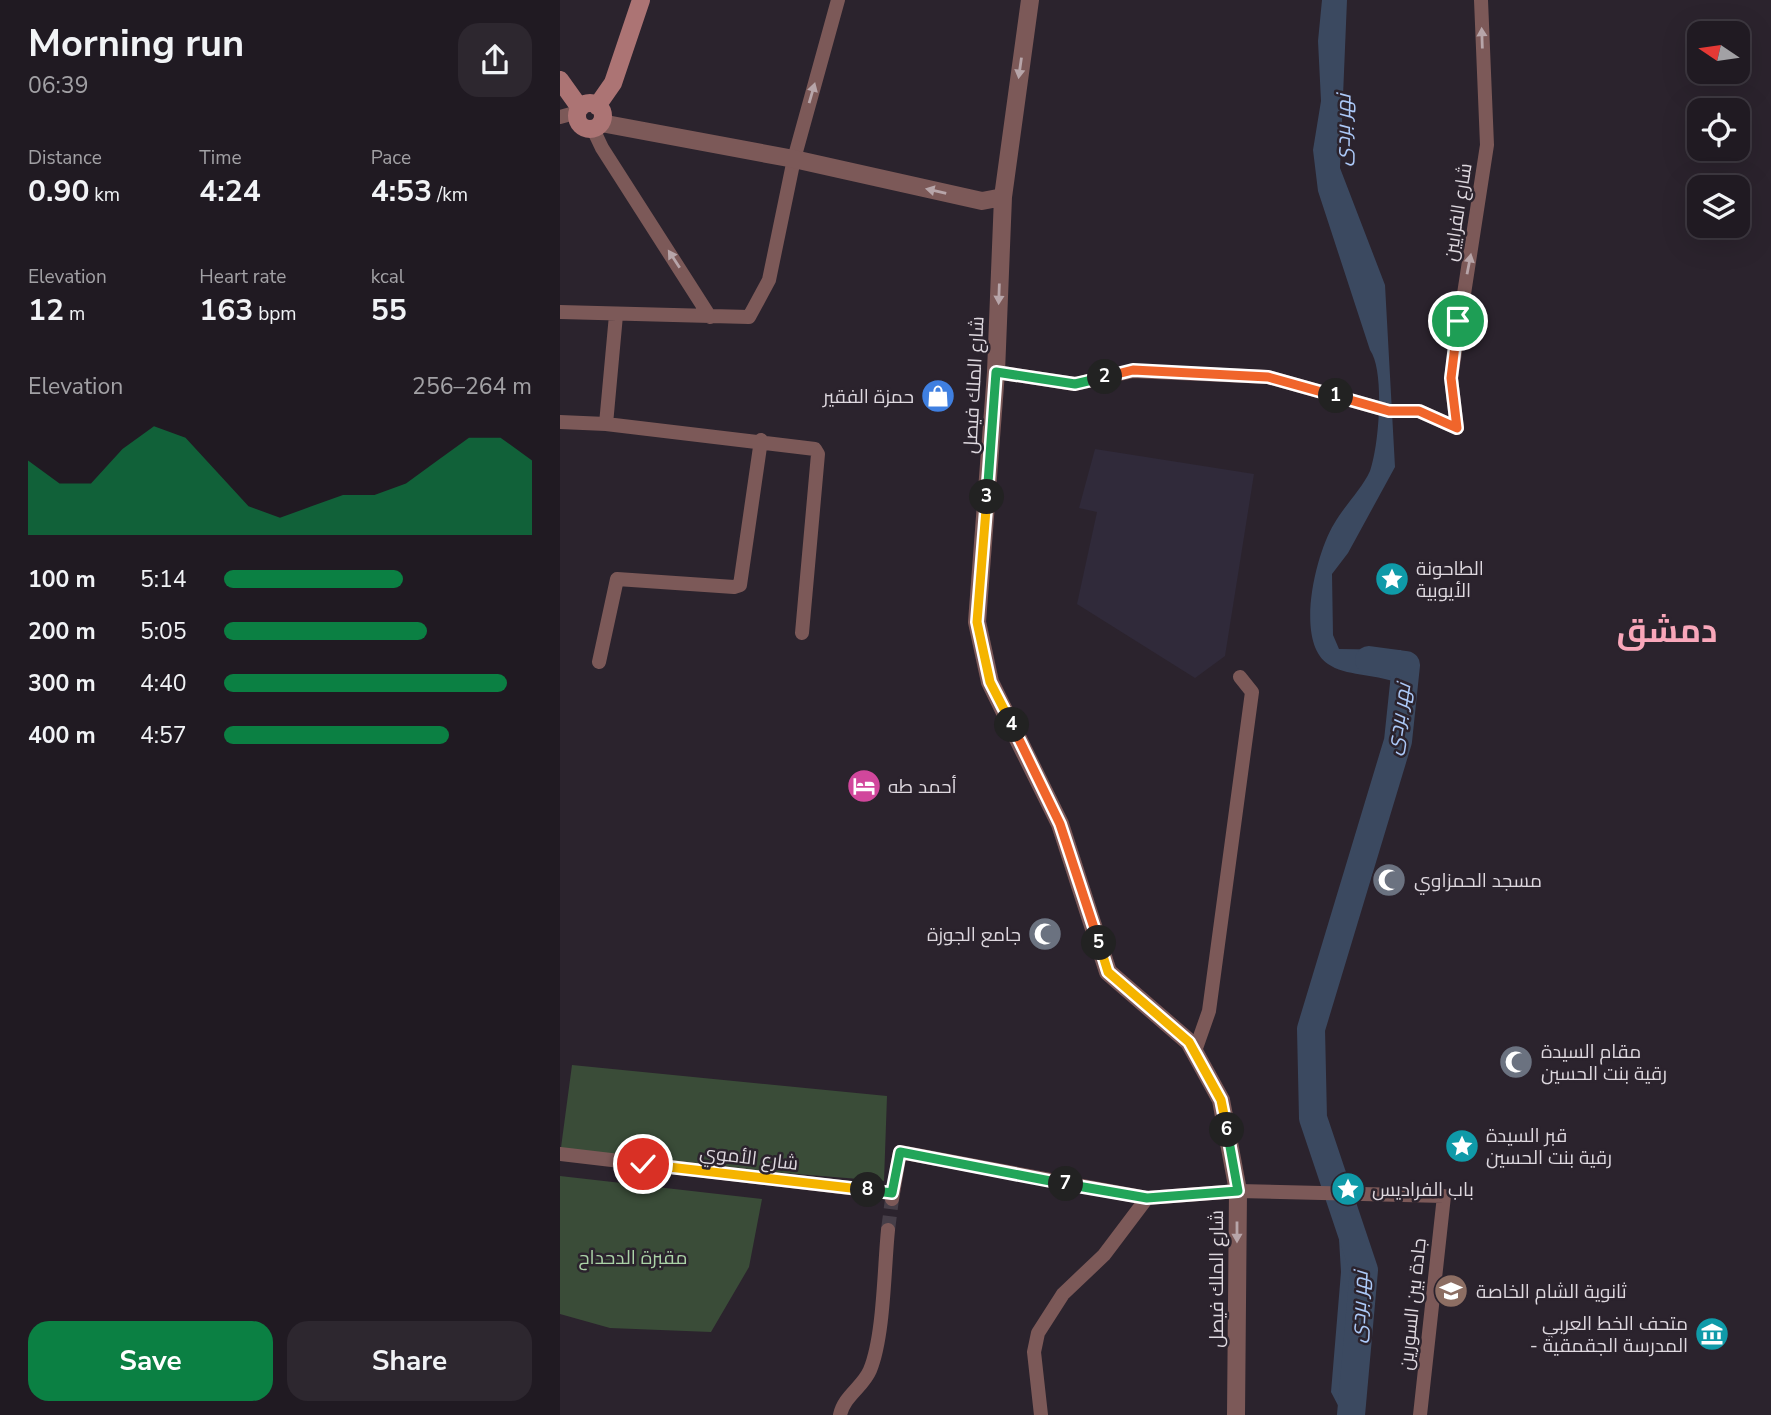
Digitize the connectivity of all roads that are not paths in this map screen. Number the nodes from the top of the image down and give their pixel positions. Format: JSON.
{"nodes":[{"id":1,"x":640,"y":0,"type":"edge"},
{"id":2,"x":838,"y":0,"type":"edge"},
{"id":3,"x":1030,"y":0,"type":"edge"},
{"id":4,"x":1481,"y":0,"type":"edge"},
{"id":5,"x":560,"y":80,"type":"edge"},
{"id":6,"x":590,"y":115,"type":"junction"},
{"id":7,"x":560,"y":117,"type":"edge"},
{"id":8,"x":794,"y":159,"type":"junction"},
{"id":9,"x":1003,"y":197,"type":"junction"},
{"id":10,"x":560,"y":312,"type":"edge"},
{"id":11,"x":616,"y":315,"type":"junction"},
{"id":12,"x":710,"y":317,"type":"junction"},
{"id":13,"x":996,"y":372,"type":"junction"},
{"id":14,"x":560,"y":422,"type":"edge"},
{"id":15,"x":606,"y":424,"type":"junction"},
{"id":16,"x":761,"y":440,"type":"junction"},
{"id":17,"x":802,"y":634,"type":"dead end"},
{"id":18,"x":599,"y":662,"type":"dead end"},
{"id":19,"x":1240,"y":677,"type":"dead end"},
{"id":20,"x":1195,"y":1051,"type":"junction"},
{"id":21,"x":560,"y":1154,"type":"edge"},
{"id":22,"x":1238,"y":1191,"type":"junction"},
{"id":23,"x":1147,"y":1198,"type":"junction"},
{"id":24,"x":888,"y":1230,"type":"tunnel mouth"},
{"id":25,"x":840,"y":1415,"type":"edge"},
{"id":26,"x":1041,"y":1415,"type":"edge"},
{"id":27,"x":1236,"y":1415,"type":"edge"},
{"id":28,"x":1420,"y":1415,"type":"edge"}],
"edges":[{"from":1,"to":6,"type":"main road"},
{"from":8,"to":2,"type":"street","one_way":true},
{"from":3,"to":9,"type":"street","name":"شارع الملك فيصل","one_way":true},
{"from":13,"to":4,"type":"street","name":"شارع الفرايين","one_way":true},
{"from":5,"to":6,"type":"main road"},
{"from":6,"to":7,"type":"street"},
{"from":6,"to":8,"type":"street"},
{"from":12,"to":6,"type":"street","one_way":true},
{"from":9,"to":8,"type":"street","one_way":true},
{"from":8,"to":12,"type":"street"},
{"from":9,"to":13,"type":"street","name":"شارع الملك فيصل","one_way":true},
{"from":10,"to":11,"type":"street"},
{"from":11,"to":12,"type":"street"},
{"from":11,"to":15,"type":"street"},
{"from":13,"to":20,"type":"street","name":"شارع الملك فيصل"},
{"from":14,"to":15,"type":"street"},
{"from":15,"to":16,"type":"street"},
{"from":16,"to":17,"type":"street"},
{"from":16,"to":18,"type":"street"},
{"from":19,"to":20,"type":"street"},
{"from":20,"to":22,"type":"street","name":"شارع الملك فيصل"},
{"from":21,"to":23,"type":"street","name":"شارع الأموي"},
{"from":22,"to":23,"type":"street"},
{"from":22,"to":27,"type":"street","name":"شارع الملك فيصل","one_way":true},
{"from":22,"to":28,"type":"street","name":"جادة بين السورين"},
{"from":23,"to":26,"type":"street"},
{"from":24,"to":25,"type":"street"}]}
